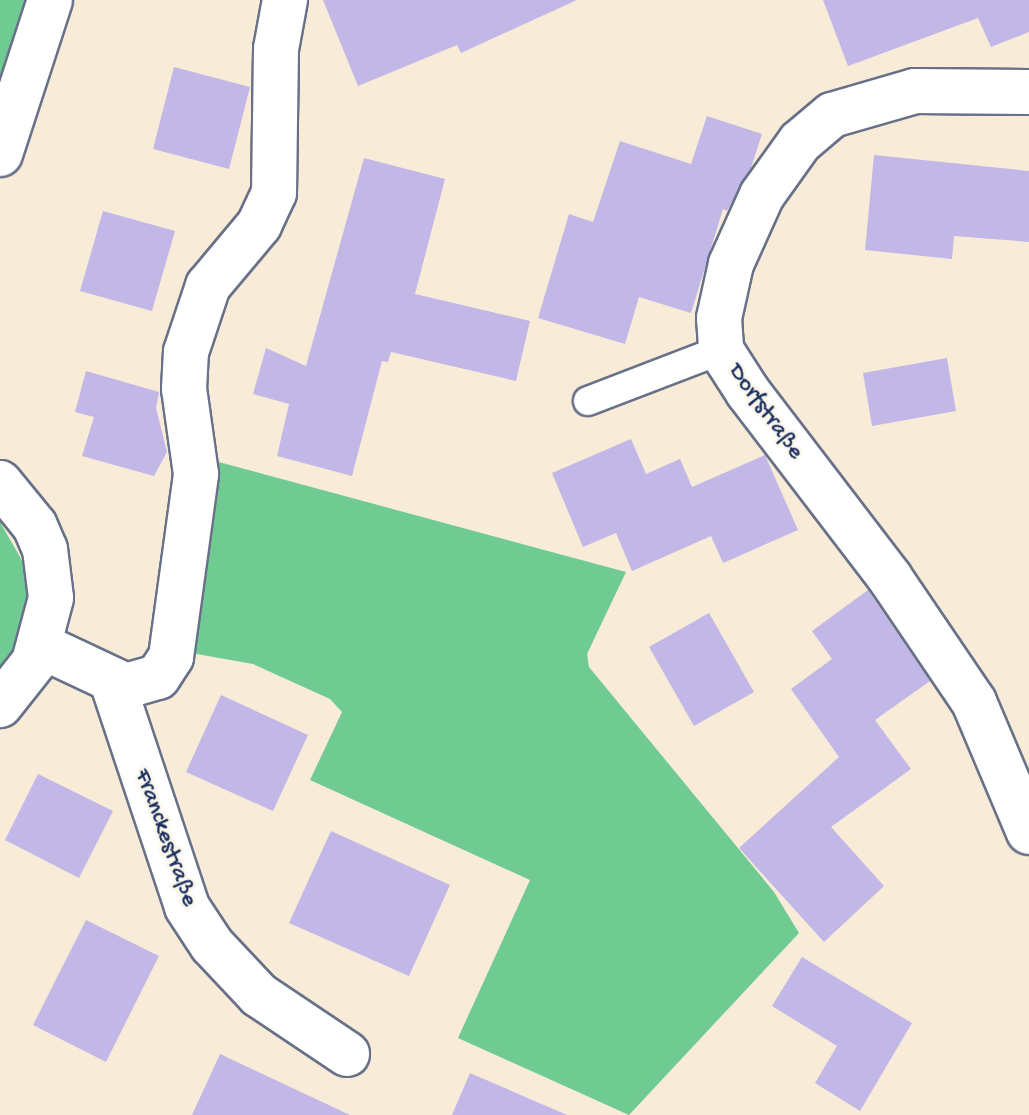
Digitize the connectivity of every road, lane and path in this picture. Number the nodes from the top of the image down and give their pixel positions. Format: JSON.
{"nodes":[{"id":1,"x":50,"y":0,"type":"edge"},
{"id":2,"x":285,"y":0,"type":"edge"},
{"id":3,"x":1029,"y":92,"type":"edge"},
{"id":4,"x":0,"y":154,"type":"edge"},
{"id":5,"x":721,"y":350,"type":"junction"},
{"id":6,"x":588,"y":401,"type":"dead end"},
{"id":7,"x":2,"y":480,"type":"edge"},
{"id":8,"x":41,"y":646,"type":"junction"},
{"id":9,"x":112,"y":681,"type":"junction"},
{"id":10,"x":0,"y":705,"type":"edge"},
{"id":11,"x":1029,"y":832,"type":"edge"},
{"id":12,"x":347,"y":1054,"type":"dead end"}],
"edges":[{"from":1,"to":4,"type":"street"},
{"from":2,"to":9,"type":"street"},
{"from":3,"to":5,"type":"street","name":"Dorfstraße"},
{"from":5,"to":6,"type":"lane"},
{"from":5,"to":11,"type":"street","name":"Dorfstraße"},
{"from":7,"to":8,"type":"street"},
{"from":8,"to":9,"type":"street"},
{"from":8,"to":10,"type":"street"},
{"from":9,"to":12,"type":"street","name":"Franckestraße"}]}
